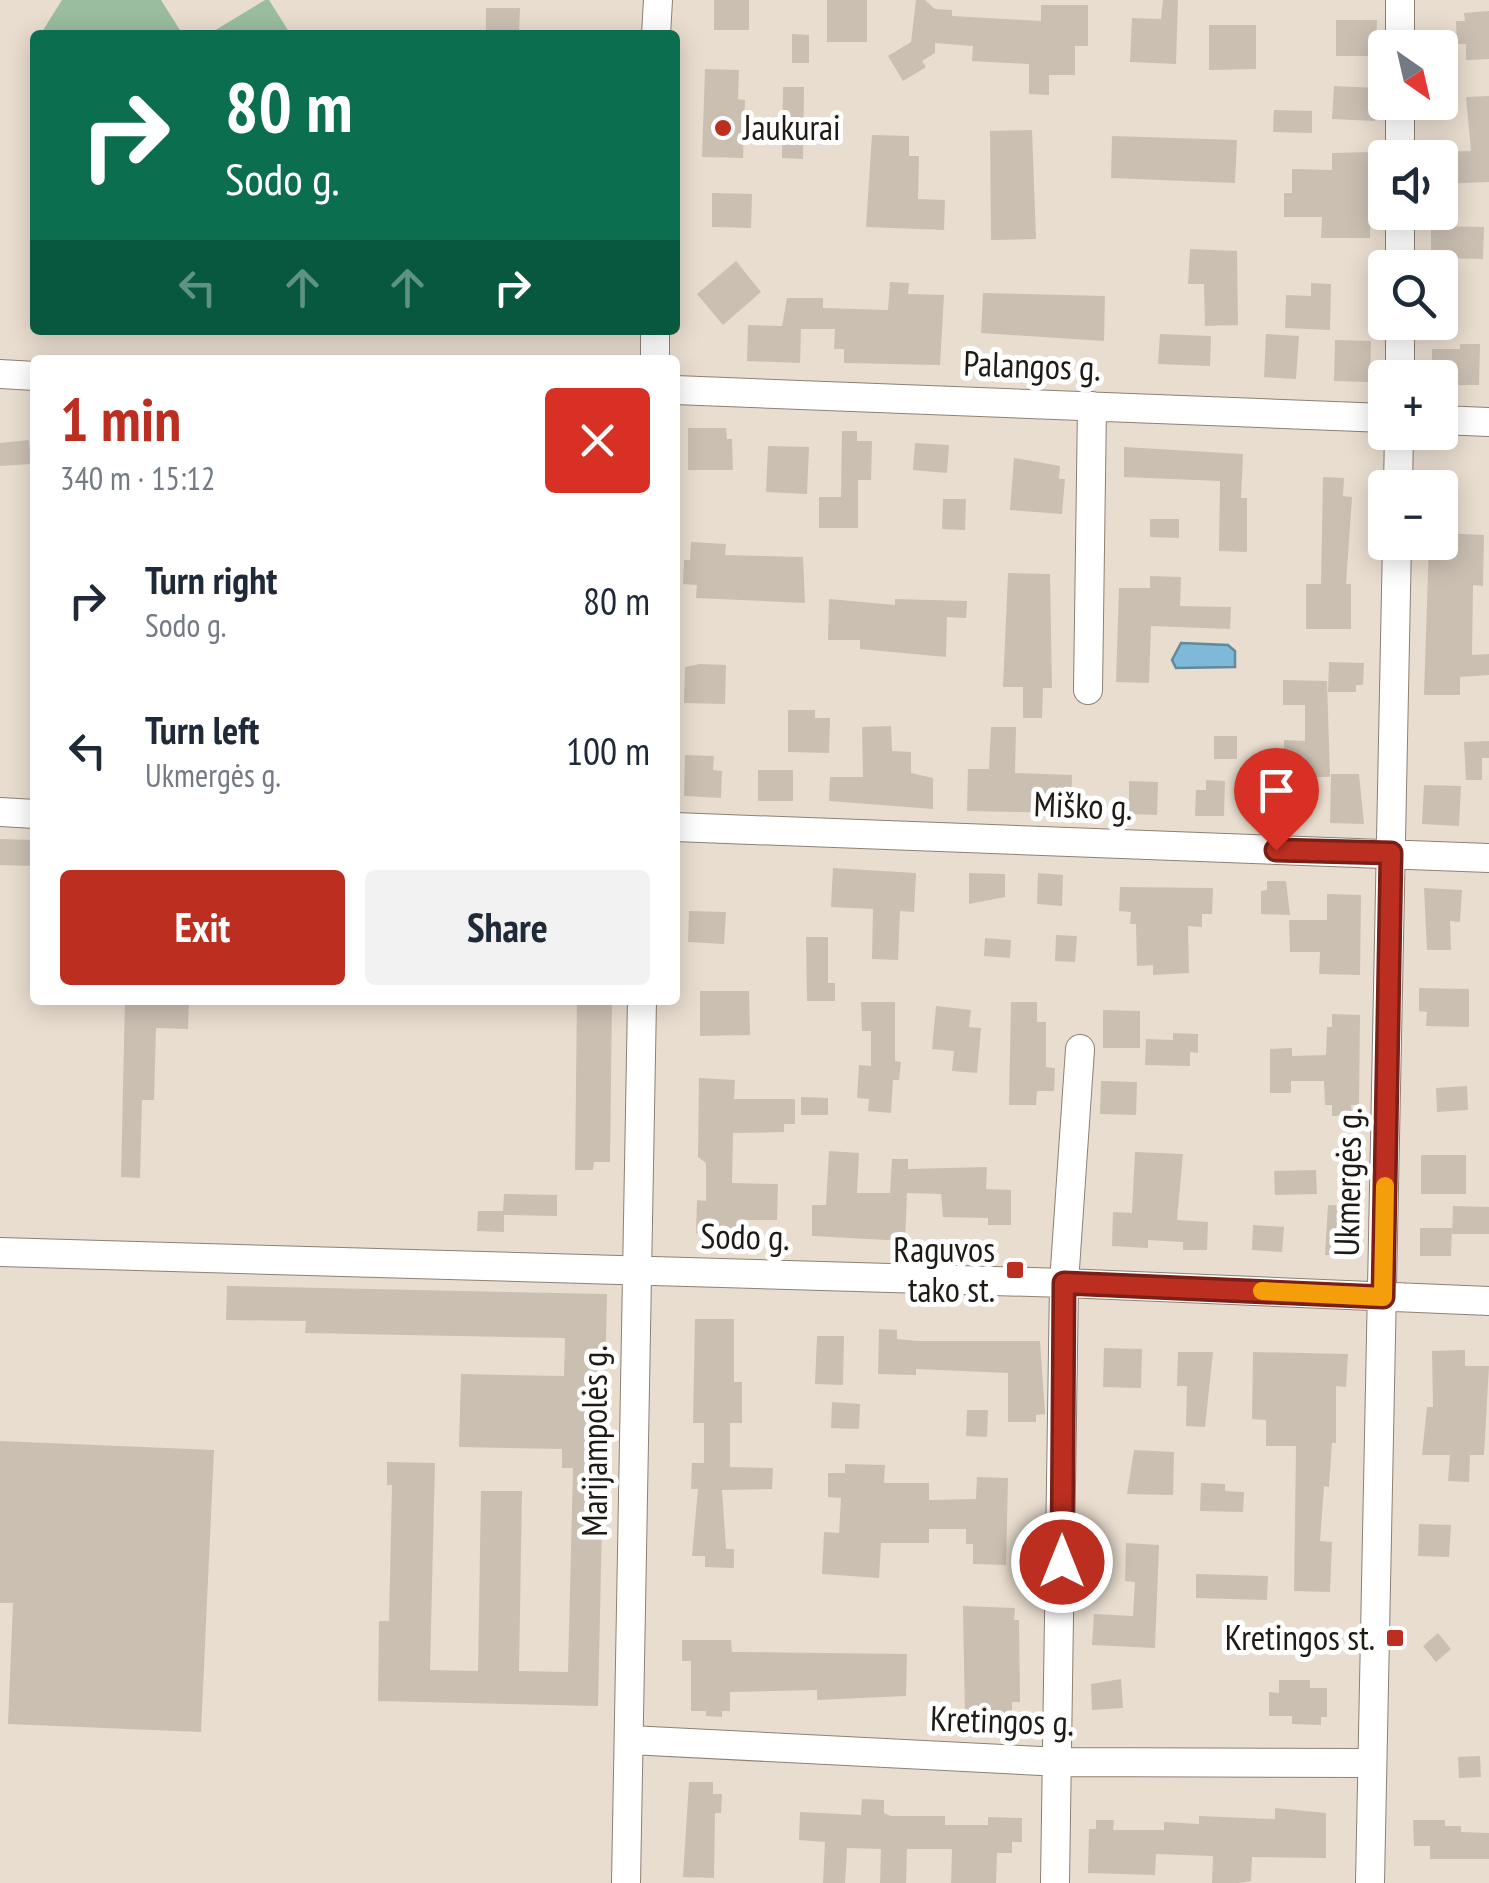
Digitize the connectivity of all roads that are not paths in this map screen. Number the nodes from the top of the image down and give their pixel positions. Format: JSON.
{"nodes":[{"id":1,"x":658,"y":0,"type":"edge"},
{"id":2,"x":1400,"y":0,"type":"edge"},
{"id":3,"x":656,"y":30,"type":"edge"},
{"id":4,"x":1400,"y":30,"type":"edge"},
{"id":5,"x":0,"y":374,"type":"edge"},
{"id":6,"x":30,"y":376,"type":"edge"},
{"id":7,"x":680,"y":390,"type":"edge"},
{"id":8,"x":1092,"y":406,"type":"junction"},
{"id":9,"x":1368,"y":417,"type":"edge"},
{"id":10,"x":1458,"y":421,"type":"edge"},
{"id":11,"x":1489,"y":422,"type":"edge"},
{"id":12,"x":1397,"y":560,"type":"edge"},
{"id":13,"x":1088,"y":690,"type":"dead end"},
{"id":14,"x":0,"y":812,"type":"edge"},
{"id":15,"x":30,"y":814,"type":"edge"},
{"id":16,"x":680,"y":827,"type":"edge"},
{"id":17,"x":1391,"y":853,"type":"junction"},
{"id":18,"x":1489,"y":858,"type":"edge"},
{"id":19,"x":642,"y":1005,"type":"edge"},
{"id":20,"x":1080,"y":1049,"type":"dead end"},
{"id":21,"x":0,"y":1252,"type":"edge"},
{"id":22,"x":634,"y":1272,"type":"junction"},
{"id":23,"x":1064,"y":1283,"type":"junction"},
{"id":24,"x":1383,"y":1297,"type":"junction"},
{"id":25,"x":1489,"y":1300,"type":"edge"},
{"id":26,"x":630,"y":1740,"type":"junction"},
{"id":27,"x":1060,"y":1762,"type":"junction"},
{"id":28,"x":1371,"y":1764,"type":"junction"},
{"id":29,"x":626,"y":1883,"type":"edge"},
{"id":30,"x":1055,"y":1883,"type":"edge"},
{"id":31,"x":1370,"y":1883,"type":"edge"}],
"edges":[{"from":1,"to":3,"type":"street"},
{"from":2,"to":4,"type":"street"},
{"from":5,"to":6,"type":"street"},
{"from":7,"to":8,"type":"street","name":"Palangos g."},
{"from":8,"to":9,"type":"street","name":"Palangos g."},
{"from":8,"to":13,"type":"street"},
{"from":10,"to":11,"type":"street"},
{"from":12,"to":17,"type":"street","name":"Ukmergės g."},
{"from":14,"to":15,"type":"street"},
{"from":16,"to":17,"type":"street","name":"Miško g."},
{"from":17,"to":18,"type":"street","name":"Miško g."},
{"from":17,"to":24,"type":"street","name":"Ukmergės g."},
{"from":19,"to":22,"type":"street","name":"Marijampolės g."},
{"from":20,"to":23,"type":"street"},
{"from":21,"to":22,"type":"street","name":"Sodo g."},
{"from":22,"to":23,"type":"street","name":"Sodo g."},
{"from":22,"to":26,"type":"street","name":"Marijampolės g."},
{"from":23,"to":24,"type":"street","name":"Sodo g."},
{"from":23,"to":27,"type":"street"},
{"from":24,"to":25,"type":"street","name":"Sodo g."},
{"from":24,"to":28,"type":"street","name":"Ukmergės g."},
{"from":26,"to":27,"type":"street","name":"Kretingos g."},
{"from":26,"to":29,"type":"street","name":"Marijampolės g."},
{"from":27,"to":28,"type":"street","name":"Kretingos g."},
{"from":27,"to":30,"type":"street"},
{"from":28,"to":31,"type":"street","name":"Ukmergės g."}]}
